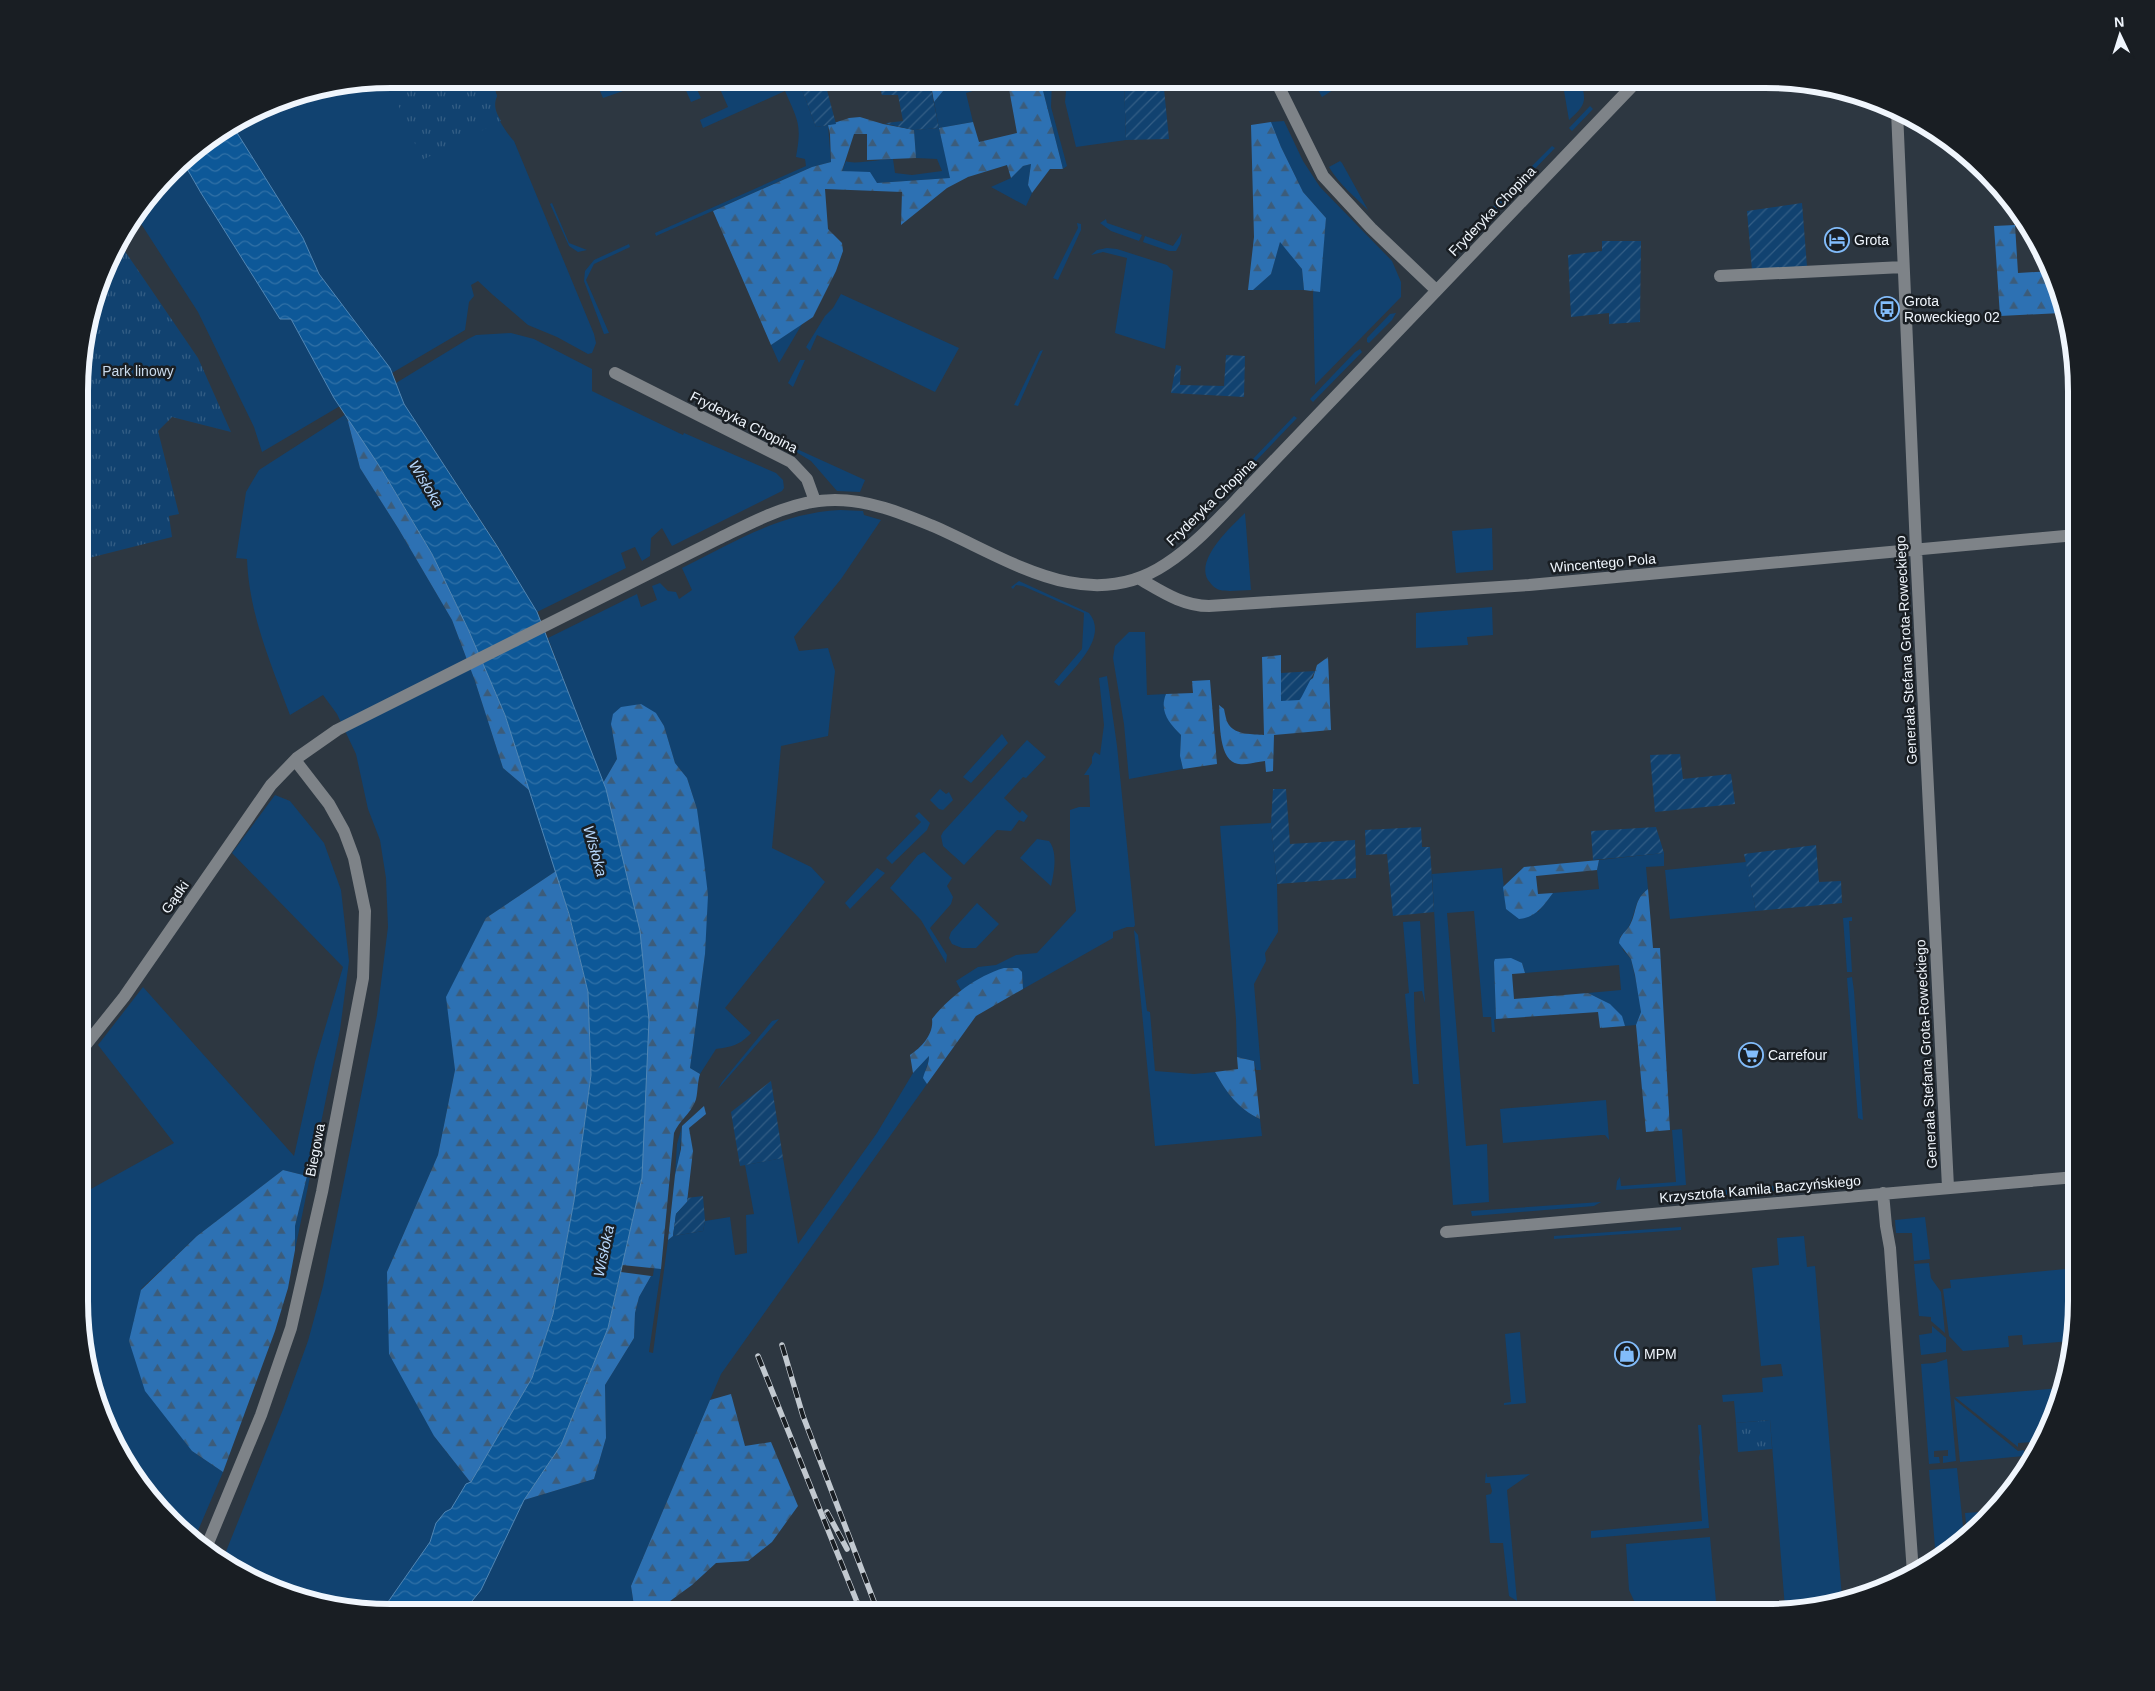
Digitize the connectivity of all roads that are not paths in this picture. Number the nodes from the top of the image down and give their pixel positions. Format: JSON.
{"nodes":[{"id":1,"x":1279,"y":88,"type":"edge"},
{"id":2,"x":1630,"y":88,"type":"edge"},
{"id":3,"x":1897,"y":119,"type":"edge"},
{"id":4,"x":1904,"y":267,"type":"junction"},
{"id":5,"x":1720,"y":276,"type":"dead end"},
{"id":6,"x":1436,"y":290,"type":"junction"},
{"id":7,"x":615,"y":374,"type":"dead end"},
{"id":8,"x":815,"y":501,"type":"junction"},
{"id":9,"x":2068,"y":536,"type":"edge"},
{"id":10,"x":1916,"y":550,"type":"junction"},
{"id":11,"x":1138,"y":578,"type":"junction"},
{"id":12,"x":295,"y":760,"type":"junction"},
{"id":13,"x":88,"y":1042,"type":"edge"},
{"id":14,"x":2068,"y":1178,"type":"edge"},
{"id":15,"x":1948,"y":1187,"type":"junction"},
{"id":16,"x":1884,"y":1193,"type":"junction"},
{"id":17,"x":1446,"y":1232,"type":"dead end"},
{"id":18,"x":208,"y":1543,"type":"edge"},
{"id":19,"x":1912,"y":1565,"type":"edge"}],
"edges":[{"from":1,"to":6,"type":"street"},
{"from":2,"to":6,"type":"street","name":"Fryderyka Chopina"},
{"from":3,"to":4,"type":"street","name":"Generała Stefana Grota-Roweckiego"},
{"from":4,"to":5,"type":"street"},
{"from":4,"to":10,"type":"street","name":"Generała Stefana Grota-Roweckiego"},
{"from":6,"to":11,"type":"street","name":"Fryderyka Chopina"},
{"from":7,"to":8,"type":"street","name":"Fryderyka Chopina"},
{"from":8,"to":11,"type":"street","name":"Fryderyka Chopina"},
{"from":8,"to":12,"type":"street","name":"Gądki"},
{"from":9,"to":10,"type":"street","name":"Wincentego Pola"},
{"from":10,"to":11,"type":"street","name":"Wincentego Pola"},
{"from":10,"to":15,"type":"street","name":"Generała Stefana Grota-Roweckiego"},
{"from":12,"to":13,"type":"street","name":"Gądki"},
{"from":12,"to":18,"type":"street","name":"Biegowa"},
{"from":14,"to":15,"type":"street","name":"Krzysztofa Kamila Baczyńskiego"},
{"from":15,"to":16,"type":"street","name":"Krzysztofa Kamila Baczyńskiego"},
{"from":16,"to":17,"type":"street","name":"Krzysztofa Kamila Baczyńskiego"},
{"from":16,"to":19,"type":"street"}]}
